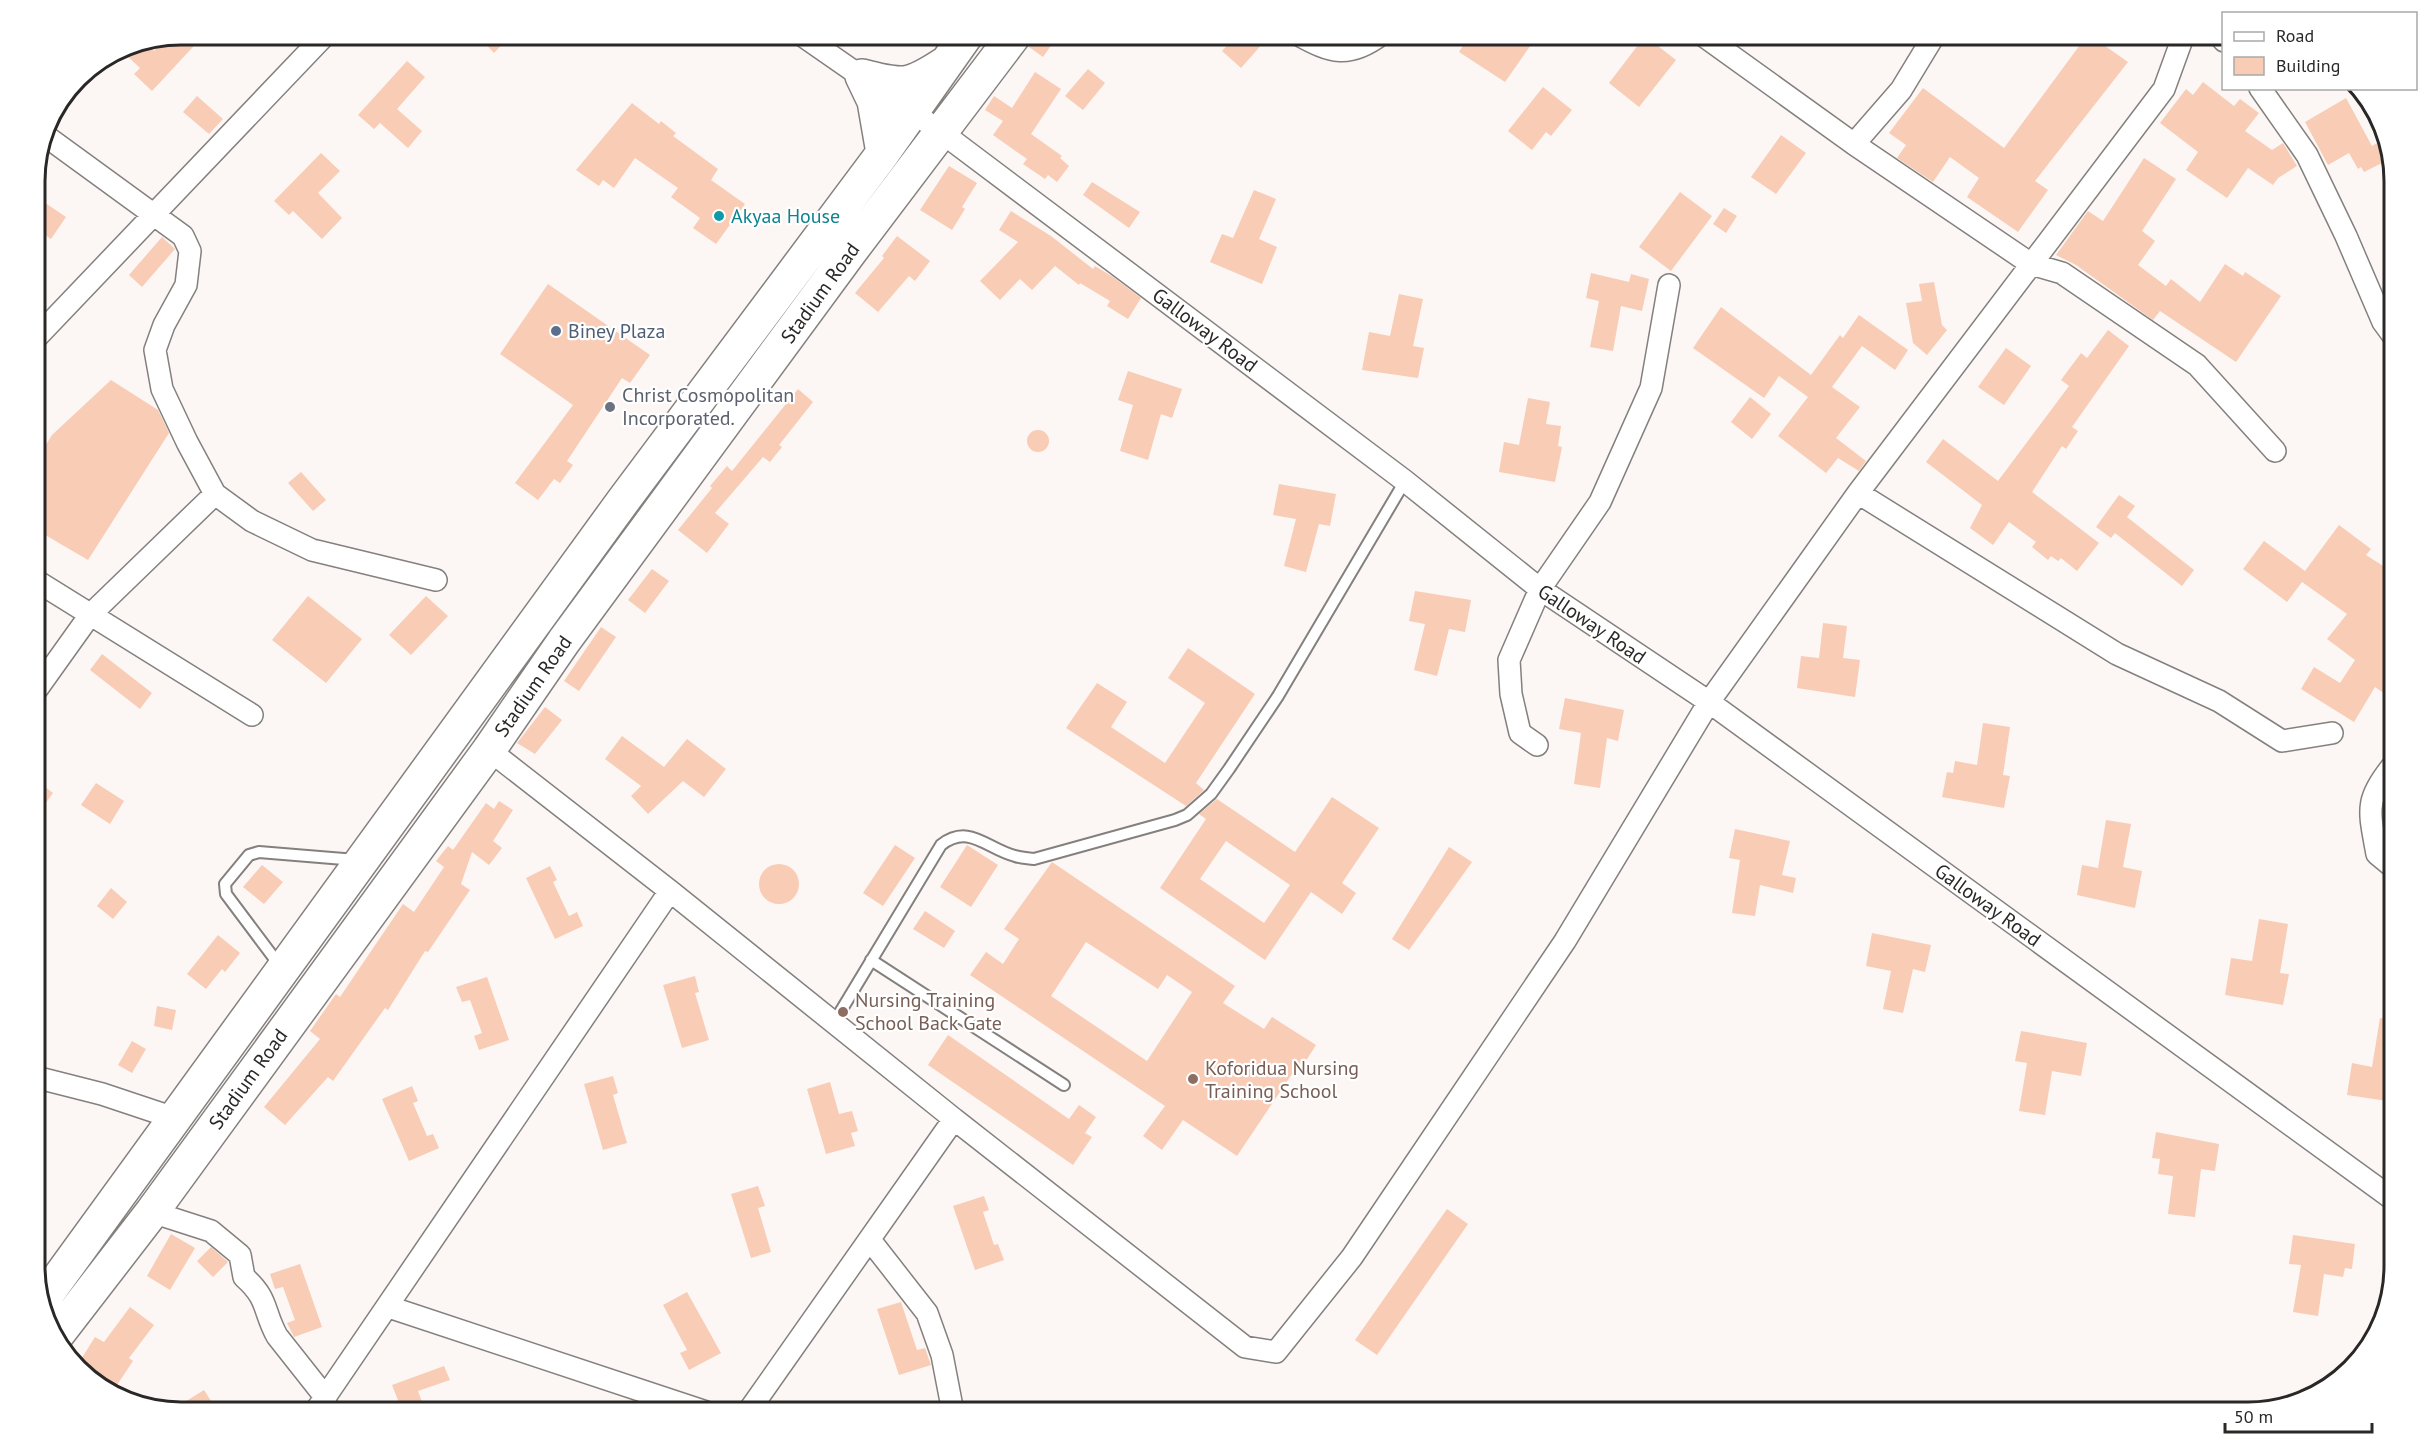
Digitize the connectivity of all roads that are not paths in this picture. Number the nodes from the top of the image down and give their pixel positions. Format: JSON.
{"nodes":[{"id":1,"x":315,"y":45,"type":"edge"},
{"id":2,"x":816,"y":45,"type":"edge"},
{"id":3,"x":1007,"y":45,"type":"edge"},
{"id":4,"x":1317,"y":45,"type":"edge"},
{"id":5,"x":1368,"y":45,"type":"edge"},
{"id":6,"x":1716,"y":45,"type":"edge"},
{"id":7,"x":1928,"y":45,"type":"edge"},
{"id":8,"x":2180,"y":45,"type":"edge"},
{"id":9,"x":958,"y":48,"type":"edge"},
{"id":10,"x":862,"y":76,"type":"junction"},
{"id":11,"x":2260,"y":90,"type":"edge"},
{"id":12,"x":911,"y":112,"type":"junction"},
{"id":13,"x":941,"y":132,"type":"junction"},
{"id":14,"x":52,"y":140,"type":"edge"},
{"id":15,"x":1854,"y":144,"type":"junction"},
{"id":16,"x":883,"y":153,"type":"junction"},
{"id":17,"x":154,"y":214,"type":"junction"},
{"id":18,"x":2031,"y":264,"type":"junction"},
{"id":19,"x":1669,"y":285,"type":"dead end"},
{"id":20,"x":2384,"y":323,"type":"edge"},
{"id":21,"x":45,"y":328,"type":"edge"},
{"id":22,"x":2275,"y":451,"type":"dead end"},
{"id":23,"x":1405,"y":481,"type":"junction"},
{"id":24,"x":1858,"y":493,"type":"junction"},
{"id":25,"x":215,"y":494,"type":"junction"},
{"id":26,"x":436,"y":580,"type":"dead end"},
{"id":27,"x":45,"y":586,"type":"edge"},
{"id":28,"x":1540,"y":589,"type":"junction"},
{"id":29,"x":90,"y":615,"type":"junction"},
{"id":30,"x":45,"y":678,"type":"edge"},
{"id":31,"x":1708,"y":702,"type":"junction"},
{"id":32,"x":252,"y":715,"type":"dead end"},
{"id":33,"x":2332,"y":733,"type":"dead end"},
{"id":34,"x":1537,"y":745,"type":"dead end"},
{"id":35,"x":489,"y":750,"type":"junction"},
{"id":36,"x":2384,"y":775,"type":"edge"},
{"id":37,"x":2384,"y":860,"type":"edge"},
{"id":38,"x":362,"y":861,"type":"junction"},
{"id":39,"x":670,"y":891,"type":"junction"},
{"id":40,"x":871,"y":960,"type":"junction"},
{"id":41,"x":282,"y":969,"type":"junction"},
{"id":42,"x":833,"y":1024,"type":"junction"},
{"id":43,"x":45,"y":1080,"type":"edge"},
{"id":44,"x":1064,"y":1084,"type":"dead end"},
{"id":45,"x":174,"y":1118,"type":"junction"},
{"id":46,"x":954,"y":1119,"type":"junction"},
{"id":47,"x":2384,"y":1193,"type":"edge"},
{"id":48,"x":110,"y":1208,"type":"junction"},
{"id":49,"x":143,"y":1225,"type":"junction"},
{"id":50,"x":870,"y":1240,"type":"junction"},
{"id":51,"x":48,"y":1293,"type":"edge"},
{"id":52,"x":388,"y":1307,"type":"junction"},
{"id":53,"x":61,"y":1330,"type":"edge"},
{"id":54,"x":319,"y":1402,"type":"edge"},
{"id":55,"x":323,"y":1402,"type":"edge"},
{"id":56,"x":673,"y":1402,"type":"edge"},
{"id":57,"x":756,"y":1402,"type":"edge"},
{"id":58,"x":951,"y":1402,"type":"edge"}],
"edges":[{"from":1,"to":17,"type":"street"},
{"from":2,"to":10,"type":"street","name":"Galloway Road"},
{"from":3,"to":13,"type":"main road","name":"Stadium Road"},
{"from":4,"to":5,"type":"street"},
{"from":6,"to":15,"type":"street"},
{"from":7,"to":15,"type":"street"},
{"from":8,"to":18,"type":"street"},
{"from":9,"to":10,"type":"main road"},
{"from":9,"to":12,"type":"main road","name":"Stadium Road"},
{"from":10,"to":12,"type":"street","name":"Galloway Road"},
{"from":10,"to":16,"type":"main road"},
{"from":11,"to":20,"type":"street"},
{"from":12,"to":13,"type":"street","name":"Galloway Road"},
{"from":12,"to":16,"type":"main road","name":"Stadium Road"},
{"from":13,"to":23,"type":"street","name":"Galloway Road"},
{"from":13,"to":35,"type":"main road","name":"Stadium Road"},
{"from":14,"to":17,"type":"street"},
{"from":15,"to":18,"type":"street"},
{"from":16,"to":38,"type":"main road","name":"Stadium Road"},
{"from":17,"to":21,"type":"street"},
{"from":17,"to":25,"type":"street"},
{"from":18,"to":22,"type":"street"},
{"from":18,"to":24,"type":"street"},
{"from":19,"to":28,"type":"street"},
{"from":23,"to":28,"type":"street","name":"Galloway Road"},
{"from":23,"to":40,"type":"lane"},
{"from":24,"to":31,"type":"street"},
{"from":24,"to":33,"type":"street"},
{"from":25,"to":26,"type":"street"},
{"from":25,"to":29,"type":"street"},
{"from":27,"to":29,"type":"street"},
{"from":28,"to":31,"type":"street","name":"Galloway Road"},
{"from":28,"to":34,"type":"street"},
{"from":29,"to":30,"type":"street"},
{"from":29,"to":32,"type":"street"},
{"from":31,"to":46,"type":"street"},
{"from":31,"to":47,"type":"street","name":"Galloway Road"},
{"from":35,"to":39,"type":"street"},
{"from":35,"to":49,"type":"main road","name":"Stadium Road"},
{"from":36,"to":37,"type":"street"},
{"from":38,"to":41,"type":"main road","name":"Stadium Road"},
{"from":38,"to":41,"type":"lane"},
{"from":39,"to":42,"type":"street"},
{"from":39,"to":52,"type":"street"},
{"from":40,"to":42,"type":"lane"},
{"from":40,"to":44,"type":"lane"},
{"from":41,"to":45,"type":"main road","name":"Stadium Road"},
{"from":42,"to":46,"type":"street"},
{"from":43,"to":45,"type":"street"},
{"from":45,"to":48,"type":"main road","name":"Stadium Road"},
{"from":46,"to":50,"type":"street"},
{"from":48,"to":49,"type":"main road"},
{"from":48,"to":51,"type":"main road","name":"Stadium Road"},
{"from":49,"to":53,"type":"main road","name":"Stadium Road"},
{"from":49,"to":54,"type":"street"},
{"from":50,"to":57,"type":"street"},
{"from":50,"to":58,"type":"street"},
{"from":52,"to":55,"type":"street"},
{"from":52,"to":56,"type":"street"}]}
